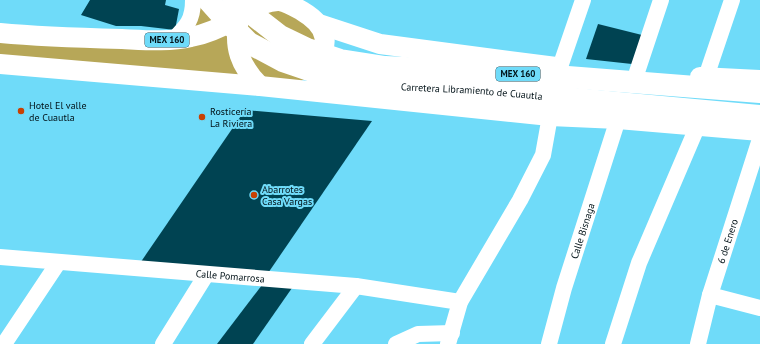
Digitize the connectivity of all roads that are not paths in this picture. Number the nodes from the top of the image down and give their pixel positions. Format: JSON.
{"nodes":[{"id":1,"x":193,"y":0,"type":"edge"},
{"id":2,"x":208,"y":0,"type":"edge"},
{"id":3,"x":279,"y":0,"type":"edge"},
{"id":4,"x":583,"y":0,"type":"edge"},
{"id":5,"x":661,"y":0,"type":"edge"},
{"id":6,"x":732,"y":0,"type":"edge"},
{"id":7,"x":236,"y":9,"type":"edge"},
{"id":8,"x":319,"y":24,"type":"junction"},
{"id":9,"x":0,"y":33,"type":"edge"},
{"id":10,"x":45,"y":37,"type":"junction"},
{"id":11,"x":174,"y":40,"type":"junction"},
{"id":12,"x":0,"y":64,"type":"edge"},
{"id":13,"x":45,"y":68,"type":"junction"},
{"id":14,"x":560,"y":68,"type":"junction"},
{"id":15,"x":637,"y":72,"type":"junction"},
{"id":16,"x":706,"y":77,"type":"junction"},
{"id":17,"x":760,"y":80,"type":"edge"},
{"id":18,"x":260,"y":86,"type":"junction"},
{"id":19,"x":285,"y":88,"type":"junction"},
{"id":20,"x":760,"y":92,"type":"edge"},
{"id":21,"x":550,"y":116,"type":"junction"},
{"id":22,"x":760,"y":116,"type":"edge"},
{"id":23,"x":618,"y":118,"type":"junction"},
{"id":24,"x":698,"y":125,"type":"junction"},
{"id":25,"x":760,"y":131,"type":"edge"},
{"id":26,"x":760,"y":139,"type":"edge"},
{"id":27,"x":0,"y":257,"type":"edge"},
{"id":28,"x":58,"y":263,"type":"junction"},
{"id":29,"x":206,"y":275,"type":"junction"},
{"id":30,"x":356,"y":286,"type":"junction"},
{"id":31,"x":710,"y":295,"type":"junction"},
{"id":32,"x":460,"y":302,"type":"junction"},
{"id":33,"x":760,"y":308,"type":"edge"},
{"id":34,"x":450,"y":338,"type":"edge"},
{"id":35,"x":4,"y":344,"type":"edge"},
{"id":36,"x":163,"y":344,"type":"edge"},
{"id":37,"x":312,"y":344,"type":"edge"},
{"id":38,"x":396,"y":344,"type":"edge"},
{"id":39,"x":549,"y":344,"type":"edge"},
{"id":40,"x":613,"y":344,"type":"edge"},
{"id":41,"x":698,"y":344,"type":"edge"}],
"edges":[{"from":1,"to":11,"type":"street"},
{"from":2,"to":22,"type":"highway","name":"Carretera Libramiento de Cuautla","number":"MEX 160"},
{"from":3,"to":7,"type":"main road","number":"MEX 160"},
{"from":3,"to":8,"type":"main road","number":"MEX 160"},
{"from":4,"to":14,"type":"street"},
{"from":5,"to":15,"type":"street"},
{"from":6,"to":16,"type":"street"},
{"from":7,"to":11,"type":"main road","number":"MEX 160"},
{"from":7,"to":18,"type":"main road"},
{"from":7,"to":20,"type":"highway","name":"Carretera Libramiento de Cuautla","number":"MEX 160"},
{"from":8,"to":14,"type":"main road","number":"MEX 160"},
{"from":8,"to":19,"type":"main road"},
{"from":9,"to":10,"type":"main road","number":"MEX 160"},
{"from":10,"to":11,"type":"main road","number":"MEX 160"},
{"from":10,"to":13,"type":"main road"},
{"from":12,"to":13,"type":"main road"},
{"from":13,"to":18,"type":"main road"},
{"from":14,"to":15,"type":"main road","number":"MEX 160"},
{"from":15,"to":16,"type":"main road","number":"MEX 160"},
{"from":16,"to":17,"type":"main road","number":"MEX 160"},
{"from":18,"to":19,"type":"main road"},
{"from":19,"to":21,"type":"main road"},
{"from":21,"to":23,"type":"main road"},
{"from":21,"to":32,"type":"street"},
{"from":23,"to":24,"type":"main road"},
{"from":23,"to":39,"type":"street","name":"Calle Bisnaga"},
{"from":24,"to":25,"type":"main road"},
{"from":24,"to":40,"type":"street"},
{"from":26,"to":31,"type":"street","name":"6 de Enero"},
{"from":27,"to":28,"type":"street","name":"Calle Pomarrosa"},
{"from":28,"to":29,"type":"street","name":"Calle Pomarrosa"},
{"from":28,"to":35,"type":"street"},
{"from":29,"to":30,"type":"street","name":"Calle Pomarrosa"},
{"from":29,"to":36,"type":"street"},
{"from":30,"to":32,"type":"street","name":"Calle Pomarrosa"},
{"from":30,"to":37,"type":"street"},
{"from":31,"to":33,"type":"street"},
{"from":31,"to":41,"type":"street","name":"6 de Enero"},
{"from":32,"to":34,"type":"street"},
{"from":34,"to":38,"type":"street"}]}
